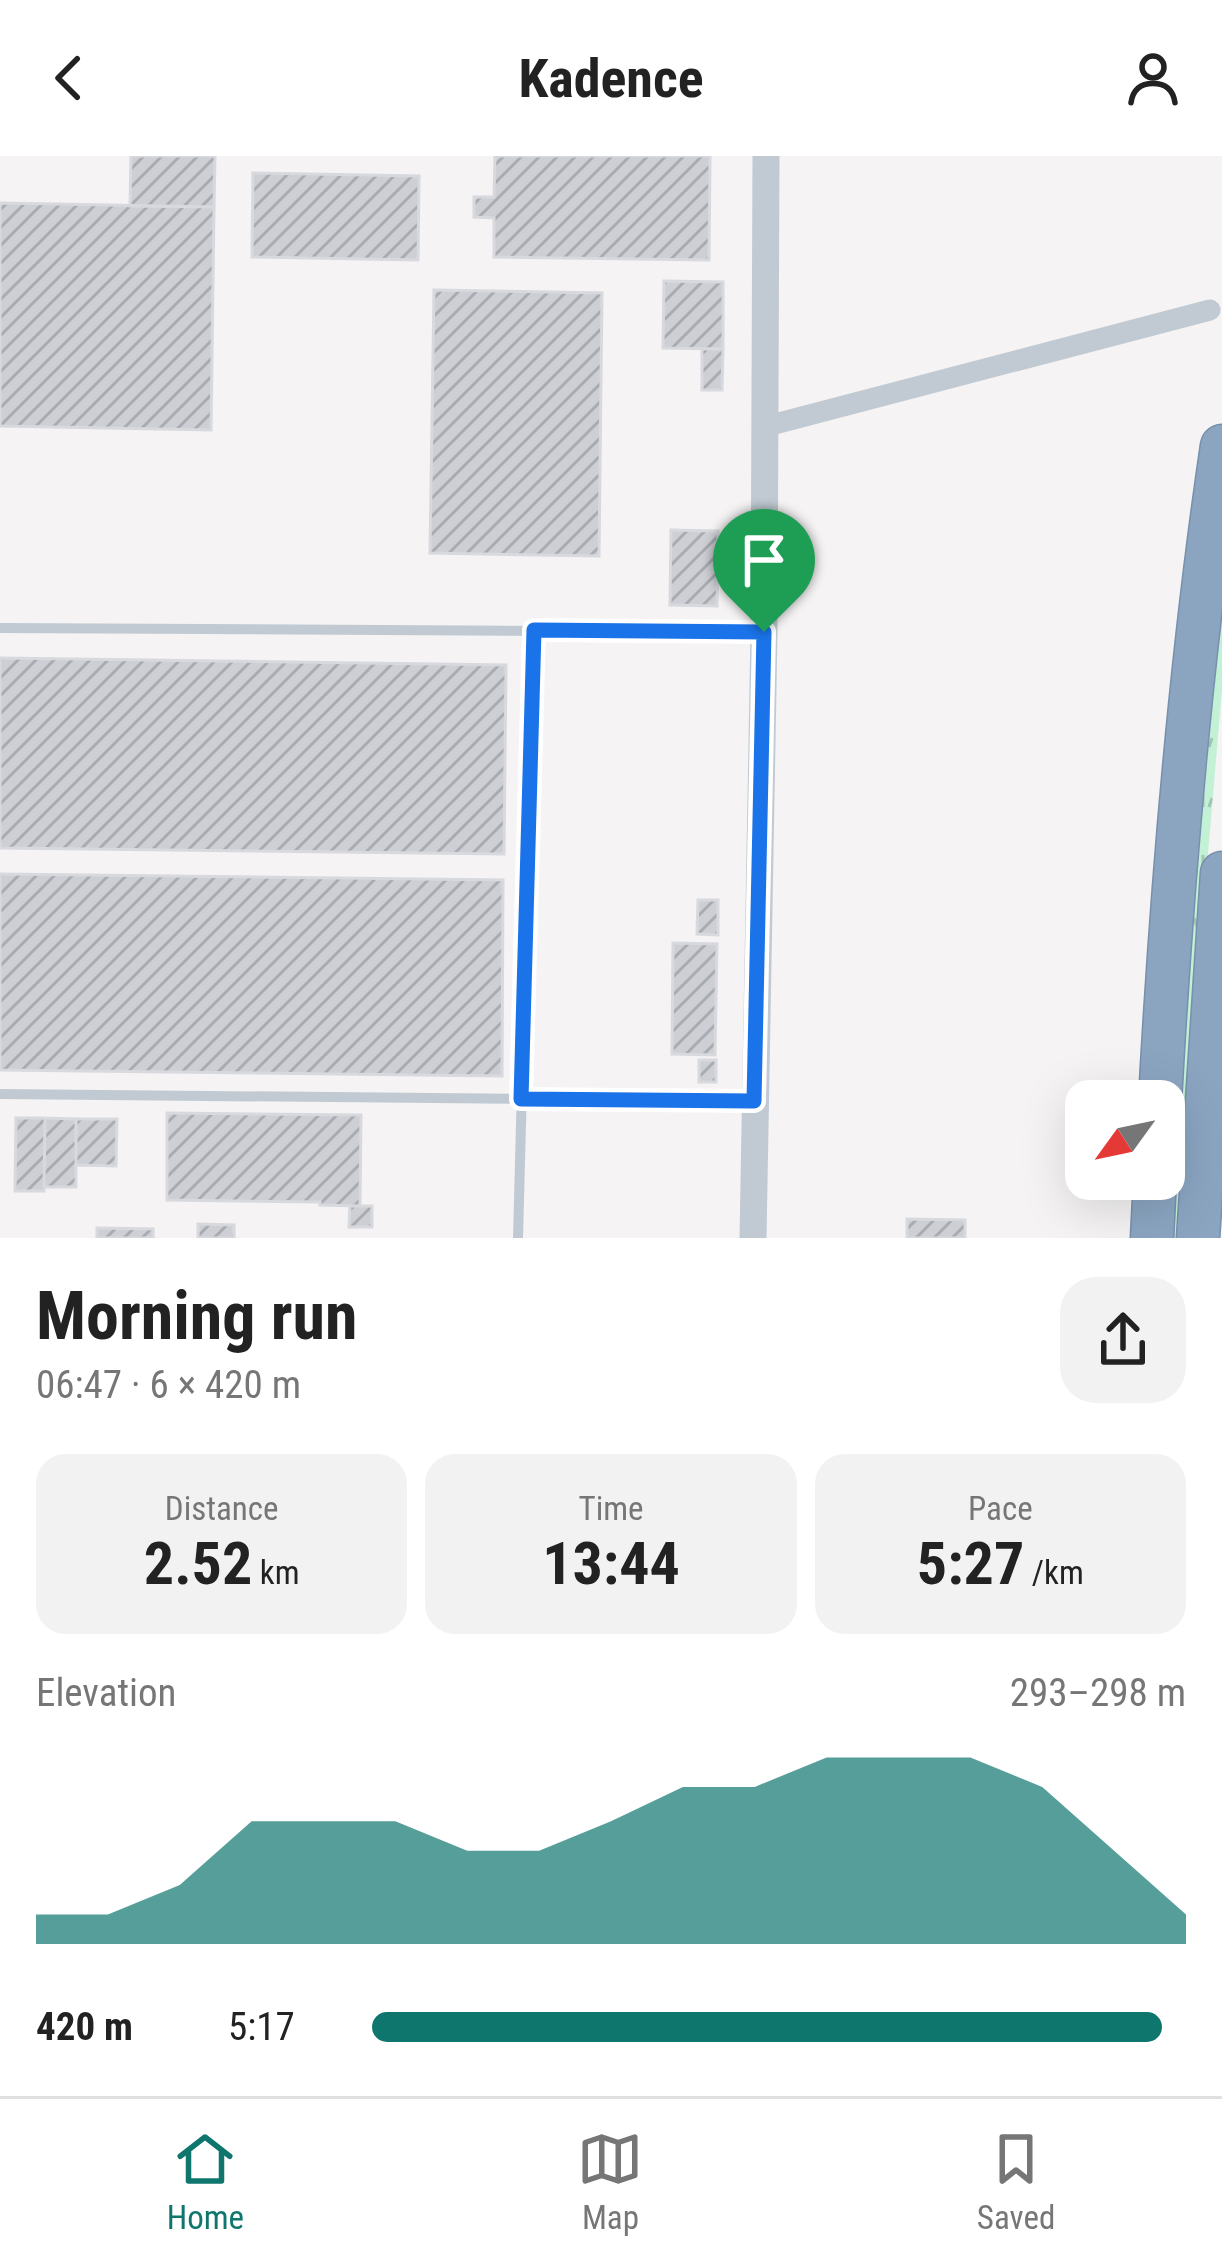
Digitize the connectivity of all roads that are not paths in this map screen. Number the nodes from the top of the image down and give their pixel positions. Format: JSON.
{"nodes":[{"id":1,"x":766,"y":156,"type":"edge"},
{"id":2,"x":1210,"y":310,"type":"dead end"},
{"id":3,"x":763,"y":427,"type":"junction"},
{"id":4,"x":1222,"y":446,"type":"edge"},
{"id":5,"x":0,"y":628,"type":"edge"},
{"id":6,"x":534,"y":630,"type":"junction"},
{"id":7,"x":764,"y":632,"type":"junction"},
{"id":8,"x":1222,"y":873,"type":"edge"},
{"id":9,"x":1161,"y":1080,"type":"edge"},
{"id":10,"x":0,"y":1094,"type":"edge"},
{"id":11,"x":521,"y":1099,"type":"junction"},
{"id":12,"x":754,"y":1101,"type":"junction"},
{"id":13,"x":1155,"y":1200,"type":"edge"},
{"id":14,"x":518,"y":1238,"type":"edge"},
{"id":15,"x":753,"y":1238,"type":"edge"},
{"id":16,"x":1152,"y":1238,"type":"edge"},
{"id":17,"x":1198,"y":1238,"type":"edge"}],
"edges":[{"from":1,"to":3,"type":"street"},
{"from":2,"to":3,"type":"street"},
{"from":3,"to":7,"type":"street"},
{"from":4,"to":9,"type":"highway"},
{"from":5,"to":6,"type":"lane"},
{"from":6,"to":7,"type":"lane"},
{"from":6,"to":11,"type":"lane"},
{"from":7,"to":12,"type":"street"},
{"from":8,"to":17,"type":"highway"},
{"from":10,"to":11,"type":"lane"},
{"from":11,"to":12,"type":"lane"},
{"from":11,"to":14,"type":"lane"},
{"from":12,"to":15,"type":"street"},
{"from":13,"to":16,"type":"highway"}]}
